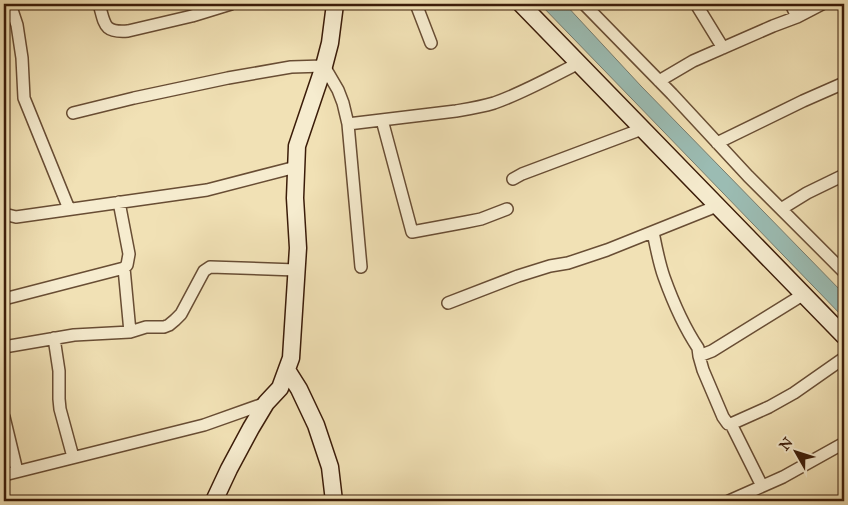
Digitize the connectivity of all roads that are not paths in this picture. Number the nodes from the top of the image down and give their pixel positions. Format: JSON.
{"nodes":[{"id":1,"x":10,"y":4,"type":"edge"},
{"id":2,"x":99,"y":4,"type":"edge"},
{"id":3,"x":231,"y":4,"type":"edge"},
{"id":4,"x":335,"y":4,"type":"edge"},
{"id":5,"x":416,"y":4,"type":"edge"},
{"id":6,"x":521,"y":4,"type":"edge"},
{"id":7,"x":584,"y":4,"type":"edge"},
{"id":8,"x":696,"y":4,"type":"edge"},
{"id":9,"x":791,"y":4,"type":"edge"},
{"id":10,"x":822,"y":4,"type":"edge"},
{"id":11,"x":797,"y":17,"type":"junction"},
{"id":12,"x":431,"y":43,"type":"dead end"},
{"id":13,"x":723,"y":48,"type":"junction"},
{"id":14,"x":579,"y":63,"type":"junction"},
{"id":15,"x":324,"y":66,"type":"junction"},
{"id":16,"x":659,"y":81,"type":"junction"},
{"id":17,"x":844,"y":83,"type":"edge"},
{"id":18,"x":73,"y":113,"type":"dead end"},
{"id":19,"x":382,"y":120,"type":"junction"},
{"id":20,"x":348,"y":124,"type":"junction"},
{"id":21,"x":642,"y":129,"type":"junction"},
{"id":22,"x":717,"y":144,"type":"junction"},
{"id":23,"x":296,"y":166,"type":"junction"},
{"id":24,"x":844,"y":175,"type":"edge"},
{"id":25,"x":513,"y":179,"type":"dead end"},
{"id":26,"x":119,"y":202,"type":"junction"},
{"id":27,"x":718,"y":206,"type":"junction"},
{"id":28,"x":69,"y":209,"type":"junction"},
{"id":29,"x":507,"y":209,"type":"dead end"},
{"id":30,"x":781,"y":210,"type":"junction"},
{"id":31,"x":4,"y":214,"type":"edge"},
{"id":32,"x":653,"y":232,"type":"junction"},
{"id":33,"x":361,"y":267,"type":"dead end"},
{"id":34,"x":124,"y":268,"type":"junction"},
{"id":35,"x":843,"y":268,"type":"edge"},
{"id":36,"x":296,"y":270,"type":"junction"},
{"id":37,"x":804,"y":294,"type":"junction"},
{"id":38,"x":4,"y":299,"type":"edge"},
{"id":39,"x":448,"y":303,"type":"dead end"},
{"id":40,"x":130,"y":332,"type":"junction"},
{"id":41,"x":844,"y":336,"type":"edge"},
{"id":42,"x":54,"y":338,"type":"junction"},
{"id":43,"x":4,"y":347,"type":"edge"},
{"id":44,"x":699,"y":356,"type":"junction"},
{"id":45,"x":844,"y":358,"type":"edge"},
{"id":46,"x":287,"y":370,"type":"junction"},
{"id":47,"x":266,"y":403,"type":"junction"},
{"id":48,"x":4,"y":417,"type":"edge"},
{"id":49,"x":731,"y":424,"type":"junction"},
{"id":50,"x":844,"y":443,"type":"edge"},
{"id":51,"x":73,"y":457,"type":"junction"},
{"id":52,"x":17,"y":471,"type":"junction"},
{"id":53,"x":4,"y":474,"type":"edge"},
{"id":54,"x":762,"y":486,"type":"junction"},
{"id":55,"x":736,"y":500,"type":"edge"},
{"id":56,"x":214,"y":501,"type":"edge"},
{"id":57,"x":334,"y":501,"type":"edge"}],
"edges":[{"from":1,"to":28,"type":"street"},
{"from":2,"to":3,"type":"street"},
{"from":4,"to":15,"type":"street"},
{"from":5,"to":12,"type":"street"},
{"from":6,"to":14,"type":"street"},
{"from":7,"to":16,"type":"street"},
{"from":8,"to":13,"type":"street"},
{"from":9,"to":11,"type":"street"},
{"from":10,"to":11,"type":"street"},
{"from":11,"to":13,"type":"street"},
{"from":13,"to":16,"type":"street"},
{"from":14,"to":19,"type":"street"},
{"from":14,"to":21,"type":"street"},
{"from":15,"to":18,"type":"street"},
{"from":15,"to":20,"type":"street"},
{"from":15,"to":23,"type":"street"},
{"from":16,"to":22,"type":"street"},
{"from":17,"to":22,"type":"street"},
{"from":19,"to":20,"type":"street"},
{"from":19,"to":29,"type":"street"},
{"from":20,"to":33,"type":"street"},
{"from":21,"to":25,"type":"street"},
{"from":21,"to":27,"type":"street"},
{"from":22,"to":30,"type":"street"},
{"from":23,"to":26,"type":"street"},
{"from":23,"to":36,"type":"street"},
{"from":24,"to":30,"type":"street"},
{"from":26,"to":28,"type":"street"},
{"from":26,"to":34,"type":"street"},
{"from":27,"to":32,"type":"street"},
{"from":27,"to":37,"type":"street"},
{"from":28,"to":31,"type":"street"},
{"from":30,"to":35,"type":"street"},
{"from":32,"to":39,"type":"street"},
{"from":32,"to":44,"type":"street"},
{"from":34,"to":38,"type":"street"},
{"from":34,"to":40,"type":"street"},
{"from":36,"to":40,"type":"street"},
{"from":36,"to":46,"type":"street"},
{"from":37,"to":41,"type":"street"},
{"from":37,"to":44,"type":"street"},
{"from":40,"to":42,"type":"street"},
{"from":42,"to":43,"type":"street"},
{"from":42,"to":51,"type":"street"},
{"from":44,"to":49,"type":"street"},
{"from":45,"to":49,"type":"street"},
{"from":46,"to":47,"type":"street"},
{"from":46,"to":57,"type":"street"},
{"from":47,"to":51,"type":"street"},
{"from":47,"to":56,"type":"street"},
{"from":48,"to":52,"type":"street"},
{"from":49,"to":54,"type":"street"},
{"from":50,"to":54,"type":"street"},
{"from":51,"to":52,"type":"street"},
{"from":52,"to":53,"type":"street"},
{"from":54,"to":55,"type":"street"}]}
